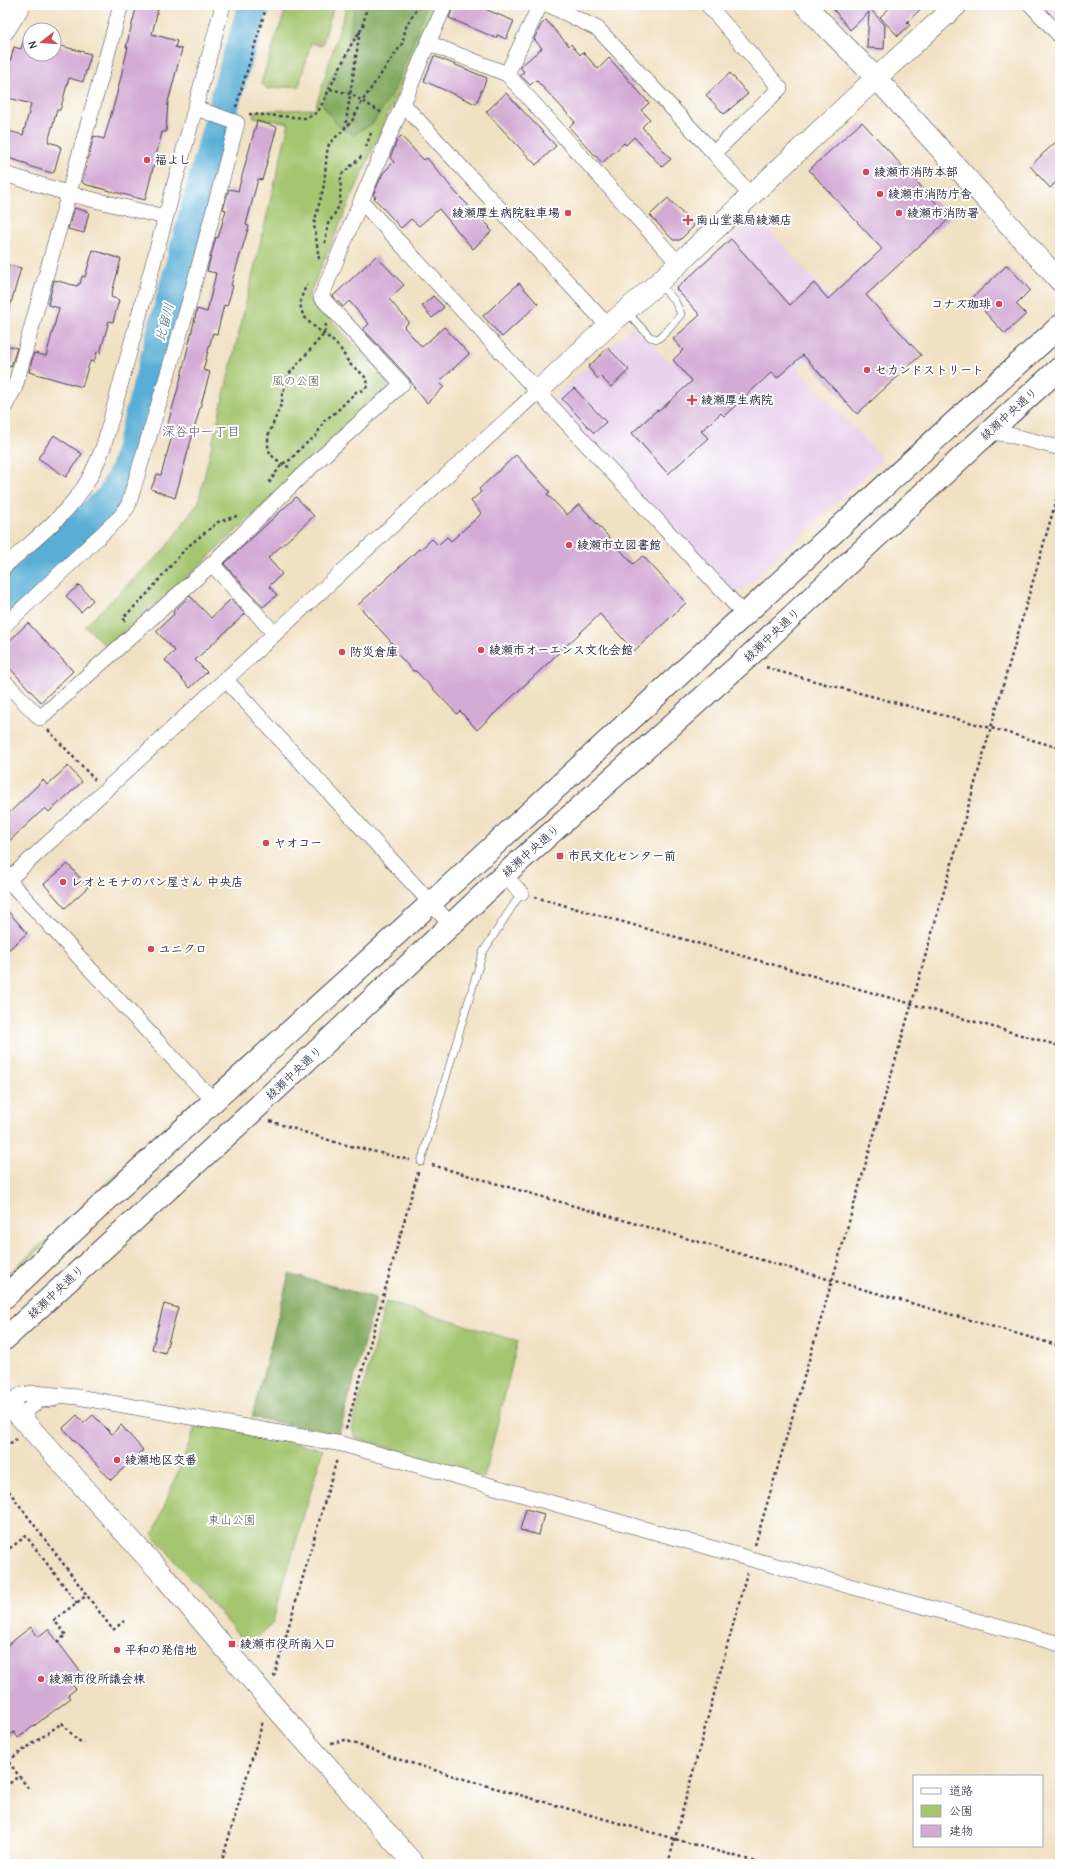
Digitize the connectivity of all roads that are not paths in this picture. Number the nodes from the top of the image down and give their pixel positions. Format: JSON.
{"nodes":[{"id":1,"x":20,"y":5,"type":"edge"},
{"id":2,"x":121,"y":5,"type":"edge"},
{"id":3,"x":223,"y":5,"type":"edge"},
{"id":4,"x":445,"y":5,"type":"edge"},
{"id":5,"x":540,"y":5,"type":"edge"},
{"id":6,"x":549,"y":5,"type":"edge"},
{"id":7,"x":708,"y":5,"type":"edge"},
{"id":8,"x":805,"y":5,"type":"edge"},
{"id":9,"x":957,"y":5,"type":"edge"},
{"id":10,"x":1031,"y":5,"type":"edge"},
{"id":11,"x":5,"y":30,"type":"edge"},
{"id":12,"x":1060,"y":36,"type":"edge"},
{"id":13,"x":428,"y":43,"type":"junction"},
{"id":14,"x":506,"y":74,"type":"junction"},
{"id":15,"x":876,"y":78,"type":"junction"},
{"id":16,"x":402,"y":104,"type":"junction"},
{"id":17,"x":196,"y":108,"type":"junction"},
{"id":18,"x":714,"y":153,"type":"junction"},
{"id":19,"x":5,"y":174,"type":"edge"},
{"id":20,"x":70,"y":194,"type":"junction"},
{"id":21,"x":751,"y":196,"type":"junction"},
{"id":22,"x":361,"y":201,"type":"junction"},
{"id":23,"x":165,"y":217,"type":"junction"},
{"id":24,"x":679,"y":264,"type":"junction"},
{"id":25,"x":1060,"y":281,"type":"edge"},
{"id":26,"x":658,"y":283,"type":"junction"},
{"id":27,"x":626,"y":311,"type":"junction"},
{"id":28,"x":608,"y":326,"type":"junction"},
{"id":29,"x":1060,"y":326,"type":"edge"},
{"id":30,"x":1060,"y":368,"type":"edge"},
{"id":31,"x":537,"y":392,"type":"junction"},
{"id":32,"x":5,"y":406,"type":"edge"},
{"id":33,"x":990,"y":432,"type":"junction"},
{"id":34,"x":1060,"y":448,"type":"edge"},
{"id":35,"x":212,"y":564,"type":"junction"},
{"id":36,"x":5,"y":566,"type":"edge"},
{"id":37,"x":744,"y":614,"type":"junction"},
{"id":38,"x":5,"y":625,"type":"edge"},
{"id":39,"x":274,"y":633,"type":"junction"},
{"id":40,"x":225,"y":679,"type":"junction"},
{"id":41,"x":5,"y":682,"type":"edge"},
{"id":42,"x":504,"y":875,"type":"junction"},
{"id":43,"x":7,"y":881,"type":"edge"},
{"id":44,"x":521,"y":893,"type":"joint"},
{"id":45,"x":431,"y":903,"type":"junction"},
{"id":46,"x":451,"y":925,"type":"junction"},
{"id":47,"x":214,"y":1099,"type":"junction"},
{"id":48,"x":421,"y":1162,"type":"road end"},
{"id":49,"x":5,"y":1297,"type":"edge"},
{"id":50,"x":5,"y":1339,"type":"edge"},
{"id":51,"x":11,"y":1406,"type":"edge"},
{"id":52,"x":1060,"y":1644,"type":"edge"},
{"id":53,"x":414,"y":1864,"type":"edge"}],
"edges":[{"from":1,"to":11,"type":"street"},
{"from":2,"to":20,"type":"street"},
{"from":3,"to":17,"type":"street"},
{"from":4,"to":13,"type":"street"},
{"from":5,"to":14,"type":"street"},
{"from":6,"to":18,"type":"street"},
{"from":7,"to":18,"type":"street"},
{"from":8,"to":15,"type":"street"},
{"from":9,"to":15,"type":"street"},
{"from":10,"to":12,"type":"street"},
{"from":13,"to":14,"type":"street"},
{"from":13,"to":16,"type":"street"},
{"from":14,"to":24,"type":"street"},
{"from":15,"to":21,"type":"street"},
{"from":15,"to":25,"type":"street"},
{"from":16,"to":22,"type":"street"},
{"from":16,"to":28,"type":"street"},
{"from":17,"to":23,"type":"street"},
{"from":17,"to":38,"type":"street"},
{"from":18,"to":21,"type":"street"},
{"from":19,"to":20,"type":"street"},
{"from":20,"to":23,"type":"street"},
{"from":20,"to":32,"type":"street"},
{"from":21,"to":24,"type":"street"},
{"from":22,"to":31,"type":"street"},
{"from":22,"to":35,"type":"street"},
{"from":23,"to":36,"type":"street"},
{"from":24,"to":26,"type":"street"},
{"from":26,"to":27,"type":"street"},
{"from":26,"to":27,"type":"lane"},
{"from":27,"to":28,"type":"street"},
{"from":28,"to":31,"type":"street"},
{"from":29,"to":37,"type":"main road"},
{"from":30,"to":33,"type":"main road","name":"綾瀬中央通り"},
{"from":31,"to":37,"type":"street"},
{"from":31,"to":39,"type":"street"},
{"from":33,"to":34,"type":"street"},
{"from":33,"to":42,"type":"main road","name":"綾瀬中央通り"},
{"from":35,"to":39,"type":"street"},
{"from":35,"to":41,"type":"street"},
{"from":37,"to":45,"type":"main road"},
{"from":39,"to":40,"type":"street"},
{"from":40,"to":43,"type":"street"},
{"from":40,"to":45,"type":"street"},
{"from":42,"to":44,"type":"street"},
{"from":42,"to":46,"type":"main road","name":"綾瀬中央通り"},
{"from":43,"to":47,"type":"street"},
{"from":44,"to":48,"type":"lane"},
{"from":45,"to":46,"type":"street"},
{"from":45,"to":47,"type":"main road"},
{"from":46,"to":50,"type":"main road","name":"綾瀬中央通り"},
{"from":47,"to":49,"type":"main road"},
{"from":51,"to":52,"type":"street"},
{"from":51,"to":53,"type":"street"}]}
